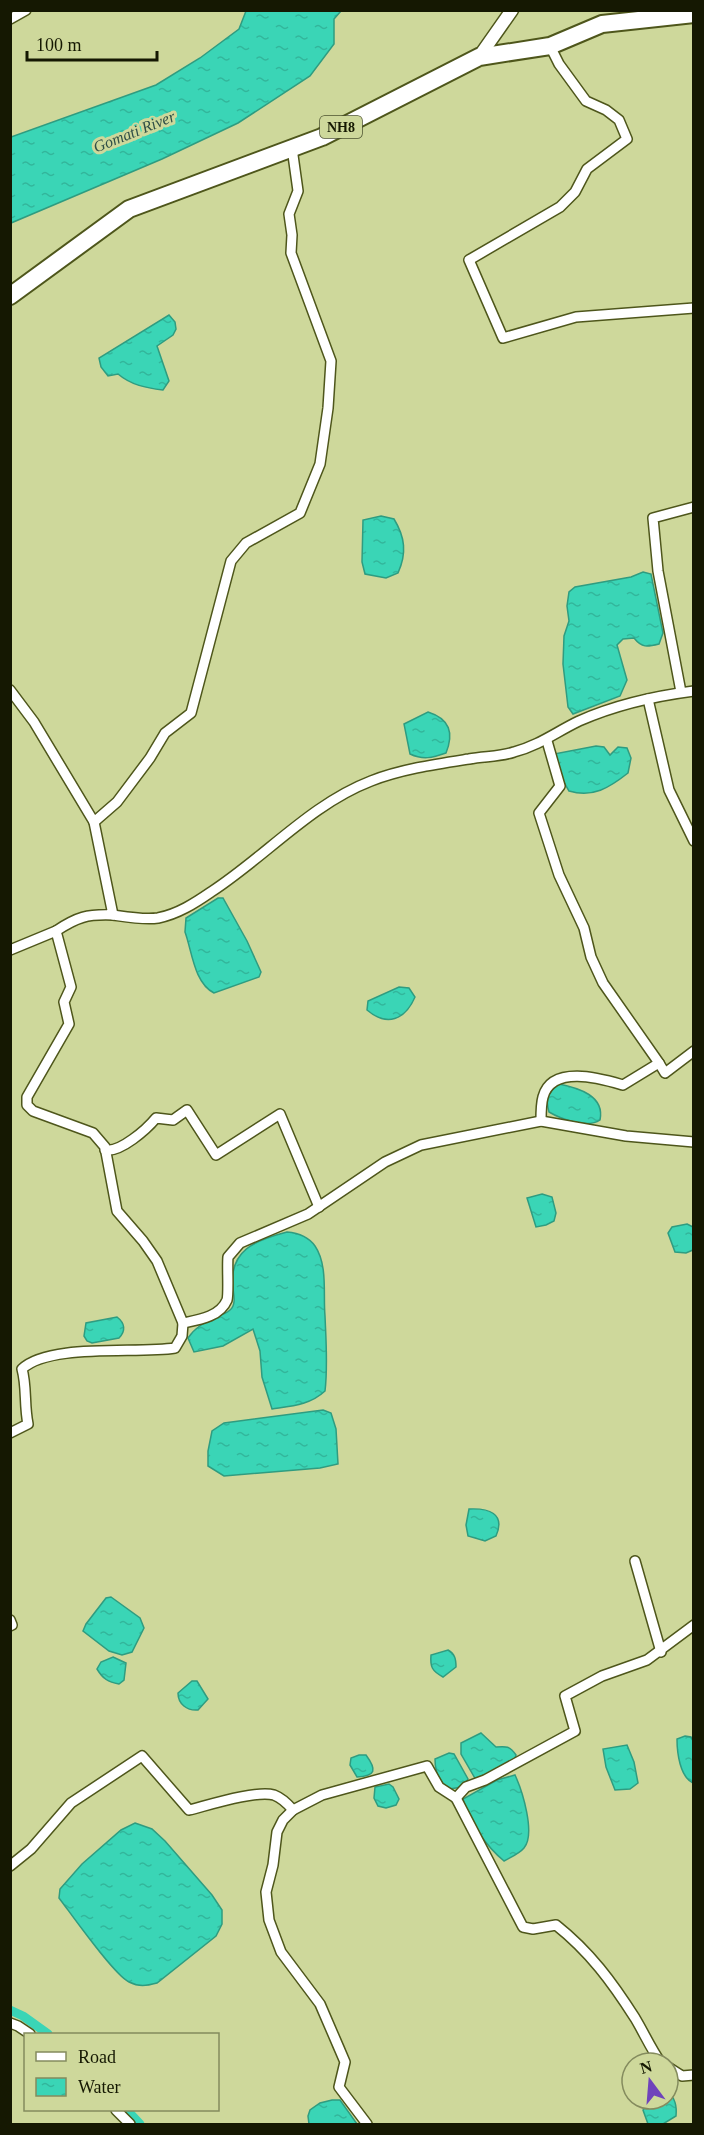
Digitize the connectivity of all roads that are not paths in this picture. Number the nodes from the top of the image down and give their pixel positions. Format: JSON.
{"nodes":[{"id":1,"x":26,"y":10,"type":"edge"},
{"id":2,"x":512,"y":10,"type":"edge"},
{"id":3,"x":693,"y":14,"type":"edge"},
{"id":4,"x":10,"y":19,"type":"edge"},
{"id":5,"x":550,"y":46,"type":"junction"},
{"id":6,"x":479,"y":57,"type":"junction"},
{"id":7,"x":292,"y":148,"type":"junction"},
{"id":8,"x":10,"y":296,"type":"edge"},
{"id":9,"x":693,"y":308,"type":"edge"},
{"id":10,"x":693,"y":507,"type":"edge"},
{"id":11,"x":10,"y":690,"type":"edge"},
{"id":12,"x":693,"y":691,"type":"edge"},
{"id":13,"x":681,"y":693,"type":"junction"},
{"id":14,"x":648,"y":699,"type":"junction"},
{"id":15,"x":546,"y":741,"type":"junction"},
{"id":16,"x":94,"y":822,"type":"junction"},
{"id":17,"x":693,"y":841,"type":"edge"},
{"id":18,"x":113,"y":915,"type":"junction"},
{"id":19,"x":56,"y":932,"type":"junction"},
{"id":20,"x":10,"y":950,"type":"edge"},
{"id":21,"x":693,"y":1051,"type":"edge"},
{"id":22,"x":659,"y":1063,"type":"junction"},
{"id":23,"x":541,"y":1120,"type":"junction"},
{"id":24,"x":693,"y":1142,"type":"edge"},
{"id":25,"x":105,"y":1150,"type":"junction"},
{"id":26,"x":319,"y":1207,"type":"junction"},
{"id":27,"x":183,"y":1323,"type":"junction"},
{"id":28,"x":10,"y":1433,"type":"edge"},
{"id":29,"x":635,"y":1561,"type":"dead end"},
{"id":30,"x":10,"y":1620,"type":"edge"},
{"id":31,"x":693,"y":1625,"type":"edge"},
{"id":32,"x":10,"y":1626,"type":"edge"},
{"id":33,"x":660,"y":1652,"type":"junction"},
{"id":34,"x":456,"y":1798,"type":"junction"},
{"id":35,"x":293,"y":1810,"type":"junction"},
{"id":36,"x":10,"y":1866,"type":"edge"},
{"id":37,"x":10,"y":2023,"type":"edge"},
{"id":38,"x":28,"y":2033,"type":"edge"},
{"id":39,"x":653,"y":2051,"type":"edge"},
{"id":40,"x":118,"y":2111,"type":"edge"},
{"id":41,"x":130,"y":2124,"type":"edge"},
{"id":42,"x":367,"y":2124,"type":"edge"}],
"edges":[{"from":1,"to":4,"type":"street"},
{"from":2,"to":6,"type":"street"},
{"from":3,"to":5,"type":"highway","number":"NH8"},
{"from":5,"to":6,"type":"highway","number":"NH8"},
{"from":5,"to":9,"type":"street"},
{"from":6,"to":7,"type":"highway","number":"NH8"},
{"from":7,"to":8,"type":"highway","number":"NH8"},
{"from":7,"to":16,"type":"street"},
{"from":10,"to":13,"type":"street"},
{"from":11,"to":16,"type":"street"},
{"from":12,"to":13,"type":"street"},
{"from":13,"to":14,"type":"street"},
{"from":14,"to":15,"type":"street"},
{"from":14,"to":17,"type":"street"},
{"from":15,"to":18,"type":"street"},
{"from":15,"to":22,"type":"street"},
{"from":16,"to":18,"type":"street"},
{"from":18,"to":19,"type":"street"},
{"from":19,"to":20,"type":"street"},
{"from":19,"to":25,"type":"street"},
{"from":21,"to":22,"type":"street"},
{"from":22,"to":23,"type":"street"},
{"from":23,"to":24,"type":"street"},
{"from":23,"to":26,"type":"street"},
{"from":25,"to":26,"type":"street"},
{"from":25,"to":27,"type":"street"},
{"from":26,"to":27,"type":"street"},
{"from":27,"to":28,"type":"street"},
{"from":29,"to":33,"type":"street"},
{"from":30,"to":32,"type":"street"},
{"from":31,"to":33,"type":"street"},
{"from":33,"to":34,"type":"street"},
{"from":34,"to":35,"type":"street"},
{"from":34,"to":39,"type":"street"},
{"from":35,"to":36,"type":"street"},
{"from":35,"to":42,"type":"street"},
{"from":37,"to":38,"type":"street"},
{"from":40,"to":41,"type":"street"}]}
